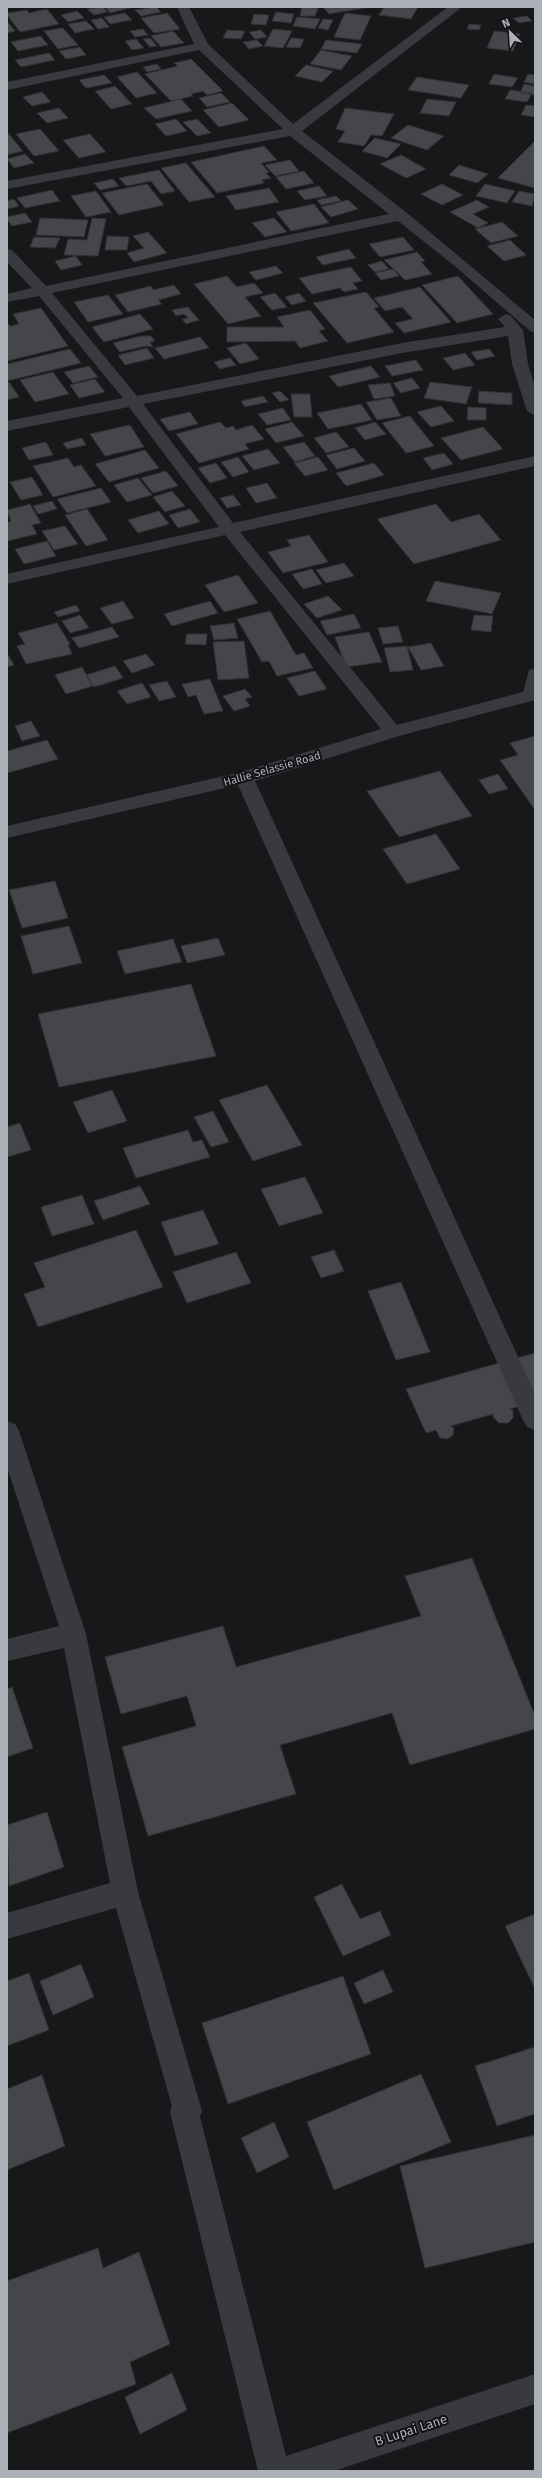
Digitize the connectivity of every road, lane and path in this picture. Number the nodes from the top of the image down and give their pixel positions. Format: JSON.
{"nodes":[{"id":1,"x":183,"y":7,"type":"edge"},
{"id":2,"x":456,"y":7,"type":"edge"},
{"id":3,"x":202,"y":46,"type":"junction"},
{"id":4,"x":7,"y":86,"type":"edge"},
{"id":5,"x":293,"y":131,"type":"junction"},
{"id":6,"x":7,"y":185,"type":"edge"},
{"id":7,"x":402,"y":216,"type":"junction"},
{"id":8,"x":7,"y":254,"type":"edge"},
{"id":9,"x":461,"y":264,"type":"junction"},
{"id":10,"x":44,"y":291,"type":"junction"},
{"id":11,"x":7,"y":298,"type":"edge"},
{"id":12,"x":535,"y":328,"type":"edge"},
{"id":13,"x":515,"y":330,"type":"junction"},
{"id":14,"x":132,"y":401,"type":"junction"},
{"id":15,"x":535,"y":411,"type":"edge"},
{"id":16,"x":7,"y":426,"type":"edge"},
{"id":17,"x":535,"y":461,"type":"edge"},
{"id":18,"x":229,"y":529,"type":"junction"},
{"id":19,"x":7,"y":579,"type":"edge"},
{"id":20,"x":535,"y":674,"type":"edge"},
{"id":21,"x":533,"y":695,"type":"edge"},
{"id":22,"x":393,"y":732,"type":"junction"},
{"id":23,"x":244,"y":778,"type":"junction"},
{"id":24,"x":7,"y":832,"type":"edge"},
{"id":25,"x":535,"y":1420,"type":"edge"},
{"id":26,"x":7,"y":1431,"type":"edge"},
{"id":27,"x":74,"y":1634,"type":"junction"},
{"id":28,"x":7,"y":1650,"type":"edge"},
{"id":29,"x":125,"y":1892,"type":"junction"},
{"id":30,"x":7,"y":1926,"type":"edge"},
{"id":31,"x":535,"y":2389,"type":"edge"},
{"id":32,"x":274,"y":2471,"type":"edge"},
{"id":33,"x":287,"y":2471,"type":"edge"}],
"edges":[{"from":1,"to":3,"type":"street"},
{"from":2,"to":5,"type":"street"},
{"from":3,"to":4,"type":"street"},
{"from":3,"to":5,"type":"street"},
{"from":5,"to":6,"type":"street"},
{"from":5,"to":7,"type":"street"},
{"from":7,"to":9,"type":"street"},
{"from":7,"to":10,"type":"street"},
{"from":8,"to":10,"type":"street"},
{"from":9,"to":12,"type":"street"},
{"from":9,"to":13,"type":"street"},
{"from":10,"to":11,"type":"street"},
{"from":10,"to":14,"type":"street"},
{"from":13,"to":14,"type":"street"},
{"from":13,"to":15,"type":"street"},
{"from":14,"to":16,"type":"street"},
{"from":14,"to":18,"type":"street"},
{"from":17,"to":18,"type":"street"},
{"from":18,"to":19,"type":"street"},
{"from":18,"to":22,"type":"street"},
{"from":20,"to":21,"type":"street"},
{"from":21,"to":22,"type":"street","name":"Hallie Selassie Road"},
{"from":22,"to":23,"type":"street","name":"Hallie Selassie Road"},
{"from":23,"to":24,"type":"street","name":"Hallie Selassie Road"},
{"from":23,"to":25,"type":"street"},
{"from":26,"to":27,"type":"street"},
{"from":27,"to":28,"type":"street"},
{"from":27,"to":29,"type":"street"},
{"from":29,"to":30,"type":"street"},
{"from":29,"to":32,"type":"street"},
{"from":31,"to":33,"type":"street","name":"B Lupai Lane"}]}
